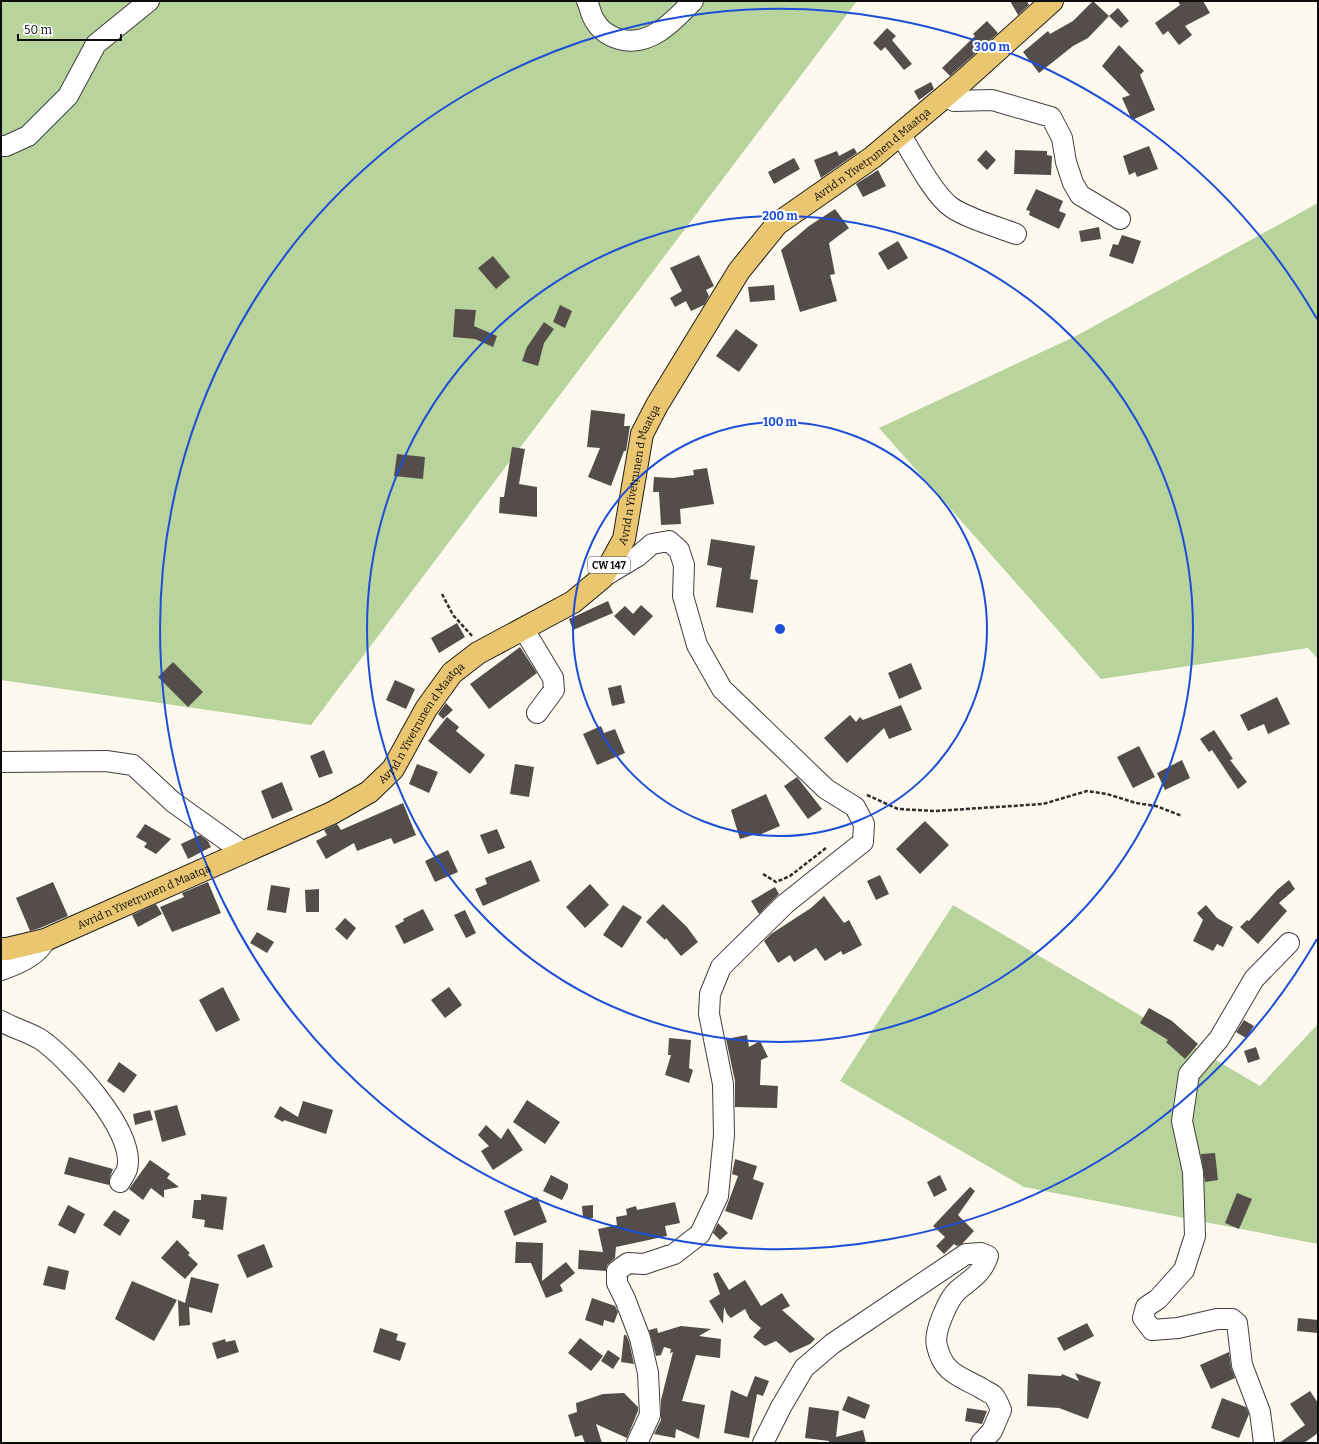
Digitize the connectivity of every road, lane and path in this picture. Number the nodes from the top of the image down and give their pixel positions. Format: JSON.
{"nodes":[{"id":1,"x":149,"y":1,"type":"edge"},
{"id":2,"x":588,"y":1,"type":"edge"},
{"id":3,"x":693,"y":1,"type":"edge"},
{"id":4,"x":1052,"y":1,"type":"edge"},
{"id":5,"x":946,"y":96,"type":"junction"},
{"id":6,"x":900,"y":134,"type":"junction"},
{"id":7,"x":1,"y":146,"type":"edge"},
{"id":8,"x":1120,"y":219,"type":"dead end"},
{"id":9,"x":1016,"y":234,"type":"dead end"},
{"id":10,"x":603,"y":576,"type":"junction"},
{"id":11,"x":442,"y":594,"type":"dead end"},
{"id":12,"x":523,"y":628,"type":"junction"},
{"id":13,"x":484,"y":650,"type":"junction"},
{"id":14,"x":538,"y":713,"type":"dead end"},
{"id":15,"x":1,"y":762,"type":"edge"},
{"id":16,"x":862,"y":793,"type":"dead end"},
{"id":17,"x":1182,"y":816,"type":"dead end"},
{"id":18,"x":832,"y":845,"type":"dead end"},
{"id":19,"x":243,"y":852,"type":"junction"},
{"id":20,"x":763,"y":874,"type":"dead end"},
{"id":21,"x":45,"y":940,"type":"junction"},
{"id":22,"x":1288,"y":943,"type":"dead end"},
{"id":23,"x":1,"y":949,"type":"edge"},
{"id":24,"x":1,"y":970,"type":"edge"},
{"id":25,"x":1,"y":1021,"type":"edge"},
{"id":26,"x":120,"y":1182,"type":"dead end"},
{"id":27,"x":638,"y":1443,"type":"edge"},
{"id":28,"x":763,"y":1443,"type":"edge"},
{"id":29,"x":981,"y":1443,"type":"edge"},
{"id":30,"x":1264,"y":1443,"type":"edge"}],
"edges":[{"from":1,"to":7,"type":"street"},
{"from":2,"to":3,"type":"street"},
{"from":4,"to":5,"type":"main road","name":"Avrid n Yivetṛunen d Maatqa","number":"CW 147"},
{"from":5,"to":6,"type":"main road","name":"Avrid n Yivetṛunen d Maatqa","number":"CW 147"},
{"from":5,"to":8,"type":"street"},
{"from":6,"to":9,"type":"street"},
{"from":6,"to":10,"type":"main road","name":"Avrid n Yivetṛunen d Maatqa","number":"CW 147"},
{"from":10,"to":12,"type":"main road","name":"Avrid n Yivetṛunen d Maatqa","number":"CW 147"},
{"from":10,"to":27,"type":"street"},
{"from":11,"to":13,"type":"path"},
{"from":12,"to":13,"type":"main road","name":"Avrid n Yivetṛunen d Maatqa","number":"CW 147"},
{"from":12,"to":14,"type":"street"},
{"from":13,"to":19,"type":"main road","name":"Avrid n Yivetṛunen d Maatqa","number":"CW 147"},
{"from":15,"to":19,"type":"street"},
{"from":16,"to":17,"type":"path"},
{"from":18,"to":20,"type":"path"},
{"from":19,"to":21,"type":"main road","name":"Avrid n Yivetṛunen d Maatqa","number":"CW 147"},
{"from":21,"to":23,"type":"main road","name":"Avrid n Yivetṛunen d Maatqa","number":"CW 147"},
{"from":21,"to":24,"type":"street"},
{"from":22,"to":30,"type":"street"},
{"from":25,"to":26,"type":"street"},
{"from":28,"to":29,"type":"street"}]}
